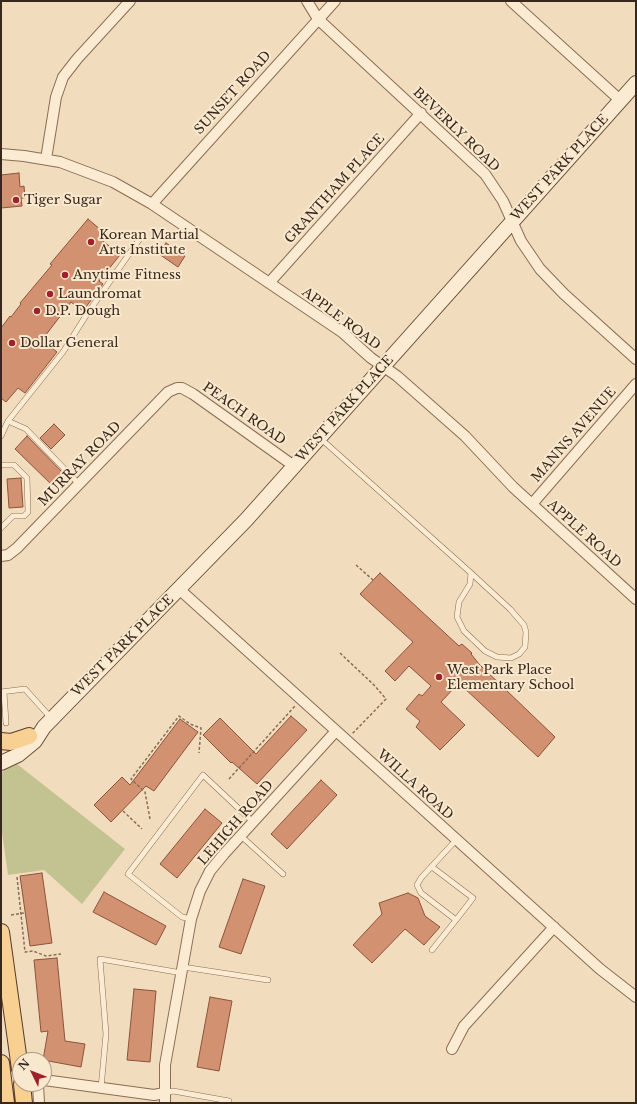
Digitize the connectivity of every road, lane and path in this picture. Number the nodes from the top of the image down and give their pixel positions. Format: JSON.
{"nodes":[{"id":1,"x":130,"y":1,"type":"edge"},
{"id":2,"x":307,"y":1,"type":"edge"},
{"id":3,"x":335,"y":1,"type":"edge"},
{"id":4,"x":511,"y":1,"type":"edge"},
{"id":5,"x":318,"y":19,"type":"junction"},
{"id":6,"x":636,"y":83,"type":"edge"},
{"id":7,"x":620,"y":100,"type":"junction"},
{"id":8,"x":421,"y":113,"type":"junction"},
{"id":9,"x":1,"y":154,"type":"edge"},
{"id":10,"x":46,"y":159,"type":"junction"},
{"id":11,"x":152,"y":204,"type":"junction"},
{"id":12,"x":512,"y":222,"type":"junction"},
{"id":13,"x":141,"y":237,"type":"dead end"},
{"id":14,"x":269,"y":283,"type":"junction"},
{"id":15,"x":636,"y":359,"type":"edge"},
{"id":16,"x":383,"y":366,"type":"junction"},
{"id":17,"x":636,"y":384,"type":"edge"},
{"id":18,"x":177,"y":388,"type":"joint"},
{"id":19,"x":8,"y":421,"type":"junction"},
{"id":20,"x":1,"y":436,"type":"edge"},
{"id":21,"x":320,"y":438,"type":"junction"},
{"id":22,"x":1,"y":465,"type":"edge"},
{"id":23,"x":294,"y":466,"type":"junction"},
{"id":24,"x":79,"y":484,"type":"junction"},
{"id":25,"x":532,"y":504,"type":"junction"},
{"id":26,"x":1,"y":528,"type":"edge"},
{"id":27,"x":1,"y":556,"type":"edge"},
{"id":28,"x":356,"y":565,"type":"dead end"},
{"id":29,"x":471,"y":573,"type":"junction"},
{"id":30,"x":373,"y":580,"type":"dead end"},
{"id":31,"x":179,"y":589,"type":"junction"},
{"id":32,"x":636,"y":599,"type":"edge"},
{"id":33,"x":340,"y":653,"type":"dead end"},
{"id":34,"x":2,"y":692,"type":"edge"},
{"id":35,"x":295,"y":706,"type":"dead end"},
{"id":36,"x":6,"y":723,"type":"dead end"},
{"id":37,"x":48,"y":723,"type":"junction"},
{"id":38,"x":336,"y":731,"type":"junction"},
{"id":39,"x":352,"y":734,"type":"dead end"},
{"id":40,"x":29,"y":736,"type":"junction"},
{"id":41,"x":1,"y":741,"type":"edge"},
{"id":42,"x":1,"y":754,"type":"edge"},
{"id":43,"x":199,"y":754,"type":"dead end"},
{"id":44,"x":1,"y":763,"type":"edge"},
{"id":45,"x":229,"y":779,"type":"dead end"},
{"id":46,"x":123,"y":811,"type":"dead end"},
{"id":47,"x":150,"y":819,"type":"dead end"},
{"id":48,"x":253,"y":822,"type":"junction"},
{"id":49,"x":142,"y":829,"type":"dead end"},
{"id":50,"x":241,"y":836,"type":"junction"},
{"id":51,"x":457,"y":839,"type":"junction"},
{"id":52,"x":432,"y":867,"type":"junction"},
{"id":53,"x":283,"y":874,"type":"dead end"},
{"id":54,"x":18,"y":877,"type":"dead end"},
{"id":55,"x":24,"y":913,"type":"dead end"},
{"id":56,"x":21,"y":914,"type":"junction"},
{"id":57,"x":11,"y":915,"type":"dead end"},
{"id":58,"x":191,"y":918,"type":"junction"},
{"id":59,"x":456,"y":920,"type":"junction"},
{"id":60,"x":554,"y":927,"type":"junction"},
{"id":61,"x":1,"y":932,"type":"edge"},
{"id":62,"x":432,"y":950,"type":"dead end"},
{"id":63,"x":61,"y":954,"type":"dead end"},
{"id":64,"x":182,"y":970,"type":"junction"},
{"id":65,"x":268,"y":980,"type":"dead end"},
{"id":66,"x":636,"y":997,"type":"edge"},
{"id":67,"x":452,"y":1049,"type":"dead end"},
{"id":68,"x":18,"y":1052,"type":"edge"},
{"id":69,"x":1,"y":1068,"type":"edge"},
{"id":70,"x":12,"y":1072,"type":"edge"},
{"id":71,"x":52,"y":1081,"type":"edge"},
{"id":72,"x":101,"y":1088,"type":"junction"},
{"id":73,"x":23,"y":1092,"type":"edge"},
{"id":74,"x":38,"y":1092,"type":"edge"},
{"id":75,"x":164,"y":1098,"type":"edge"},
{"id":76,"x":229,"y":1102,"type":"dead end"},
{"id":77,"x":6,"y":1103,"type":"edge"},
{"id":78,"x":24,"y":1103,"type":"edge"},
{"id":79,"x":39,"y":1103,"type":"edge"}],
"edges":[{"from":1,"to":10,"type":"street"},
{"from":2,"to":5,"type":"street","name":"BEVERLY ROAD"},
{"from":3,"to":5,"type":"street","name":"SUNSET ROAD"},
{"from":4,"to":7,"type":"street"},
{"from":5,"to":8,"type":"street","name":"BEVERLY ROAD"},
{"from":5,"to":11,"type":"street","name":"SUNSET ROAD"},
{"from":6,"to":7,"type":"street","name":"WEST PARK PLACE"},
{"from":7,"to":12,"type":"street","name":"WEST PARK PLACE"},
{"from":8,"to":12,"type":"street","name":"BEVERLY ROAD"},
{"from":8,"to":14,"type":"street","name":"GRANTHAM PLACE"},
{"from":9,"to":10,"type":"street","name":"APPLE ROAD"},
{"from":10,"to":11,"type":"street","name":"APPLE ROAD"},
{"from":11,"to":14,"type":"street","name":"APPLE ROAD"},
{"from":12,"to":15,"type":"street","name":"BEVERLY ROAD"},
{"from":12,"to":16,"type":"street","name":"WEST PARK PLACE"},
{"from":13,"to":19,"type":"lane"},
{"from":14,"to":16,"type":"street","name":"APPLE ROAD"},
{"from":16,"to":21,"type":"street","name":"WEST PARK PLACE"},
{"from":16,"to":25,"type":"street","name":"APPLE ROAD"},
{"from":17,"to":25,"type":"street","name":"MANNS AVENUE"},
{"from":18,"to":23,"type":"street","name":"PEACH ROAD"},
{"from":18,"to":24,"type":"street","name":"MURRAY ROAD"},
{"from":19,"to":20,"type":"lane"},
{"from":19,"to":24,"type":"lane"},
{"from":21,"to":23,"type":"street","name":"WEST PARK PLACE"},
{"from":21,"to":29,"type":"lane"},
{"from":22,"to":26,"type":"lane"},
{"from":23,"to":31,"type":"street","name":"WEST PARK PLACE"},
{"from":24,"to":27,"type":"street","name":"MURRAY ROAD"},
{"from":25,"to":32,"type":"street","name":"APPLE ROAD"},
{"from":28,"to":30,"type":"path"},
{"from":29,"to":29,"type":"lane"},
{"from":31,"to":37,"type":"street","name":"WEST PARK PLACE"},
{"from":31,"to":38,"type":"street","name":"WILLA ROAD"},
{"from":33,"to":39,"type":"path"},
{"from":34,"to":36,"type":"lane"},
{"from":34,"to":37,"type":"lane"},
{"from":35,"to":45,"type":"path"},
{"from":37,"to":40,"type":"street","name":"WEST PARK PLACE"},
{"from":37,"to":44,"type":"street","name":"WEST PARK PLACE"},
{"from":38,"to":48,"type":"street","name":"LEHIGH ROAD"},
{"from":38,"to":51,"type":"street","name":"WILLA ROAD"},
{"from":40,"to":41,"type":"main road"},
{"from":40,"to":42,"type":"street","name":"WEST PARK PLACE"},
{"from":43,"to":47,"type":"path"},
{"from":46,"to":49,"type":"path"},
{"from":48,"to":50,"type":"street","name":"LEHIGH ROAD"},
{"from":48,"to":58,"type":"lane"},
{"from":50,"to":53,"type":"lane"},
{"from":50,"to":58,"type":"street","name":"LEHIGH ROAD"},
{"from":51,"to":52,"type":"lane"},
{"from":51,"to":60,"type":"street","name":"WILLA ROAD"},
{"from":52,"to":59,"type":"lane"},
{"from":52,"to":59,"type":"lane"},
{"from":54,"to":56,"type":"path"},
{"from":55,"to":56,"type":"path"},
{"from":56,"to":57,"type":"path"},
{"from":56,"to":63,"type":"path"},
{"from":58,"to":64,"type":"street","name":"LEHIGH ROAD"},
{"from":59,"to":62,"type":"lane"},
{"from":60,"to":66,"type":"street","name":"WILLA ROAD"},
{"from":60,"to":67,"type":"street"},
{"from":61,"to":68,"type":"main road"},
{"from":64,"to":65,"type":"lane"},
{"from":64,"to":72,"type":"lane"},
{"from":64,"to":75,"type":"street","name":"LEHIGH ROAD"},
{"from":69,"to":70,"type":"street"},
{"from":69,"to":77,"type":"main road"},
{"from":71,"to":72,"type":"street"},
{"from":72,"to":75,"type":"street"},
{"from":73,"to":78,"type":"main road"},
{"from":74,"to":79,"type":"street"},
{"from":75,"to":76,"type":"lane"}]}
